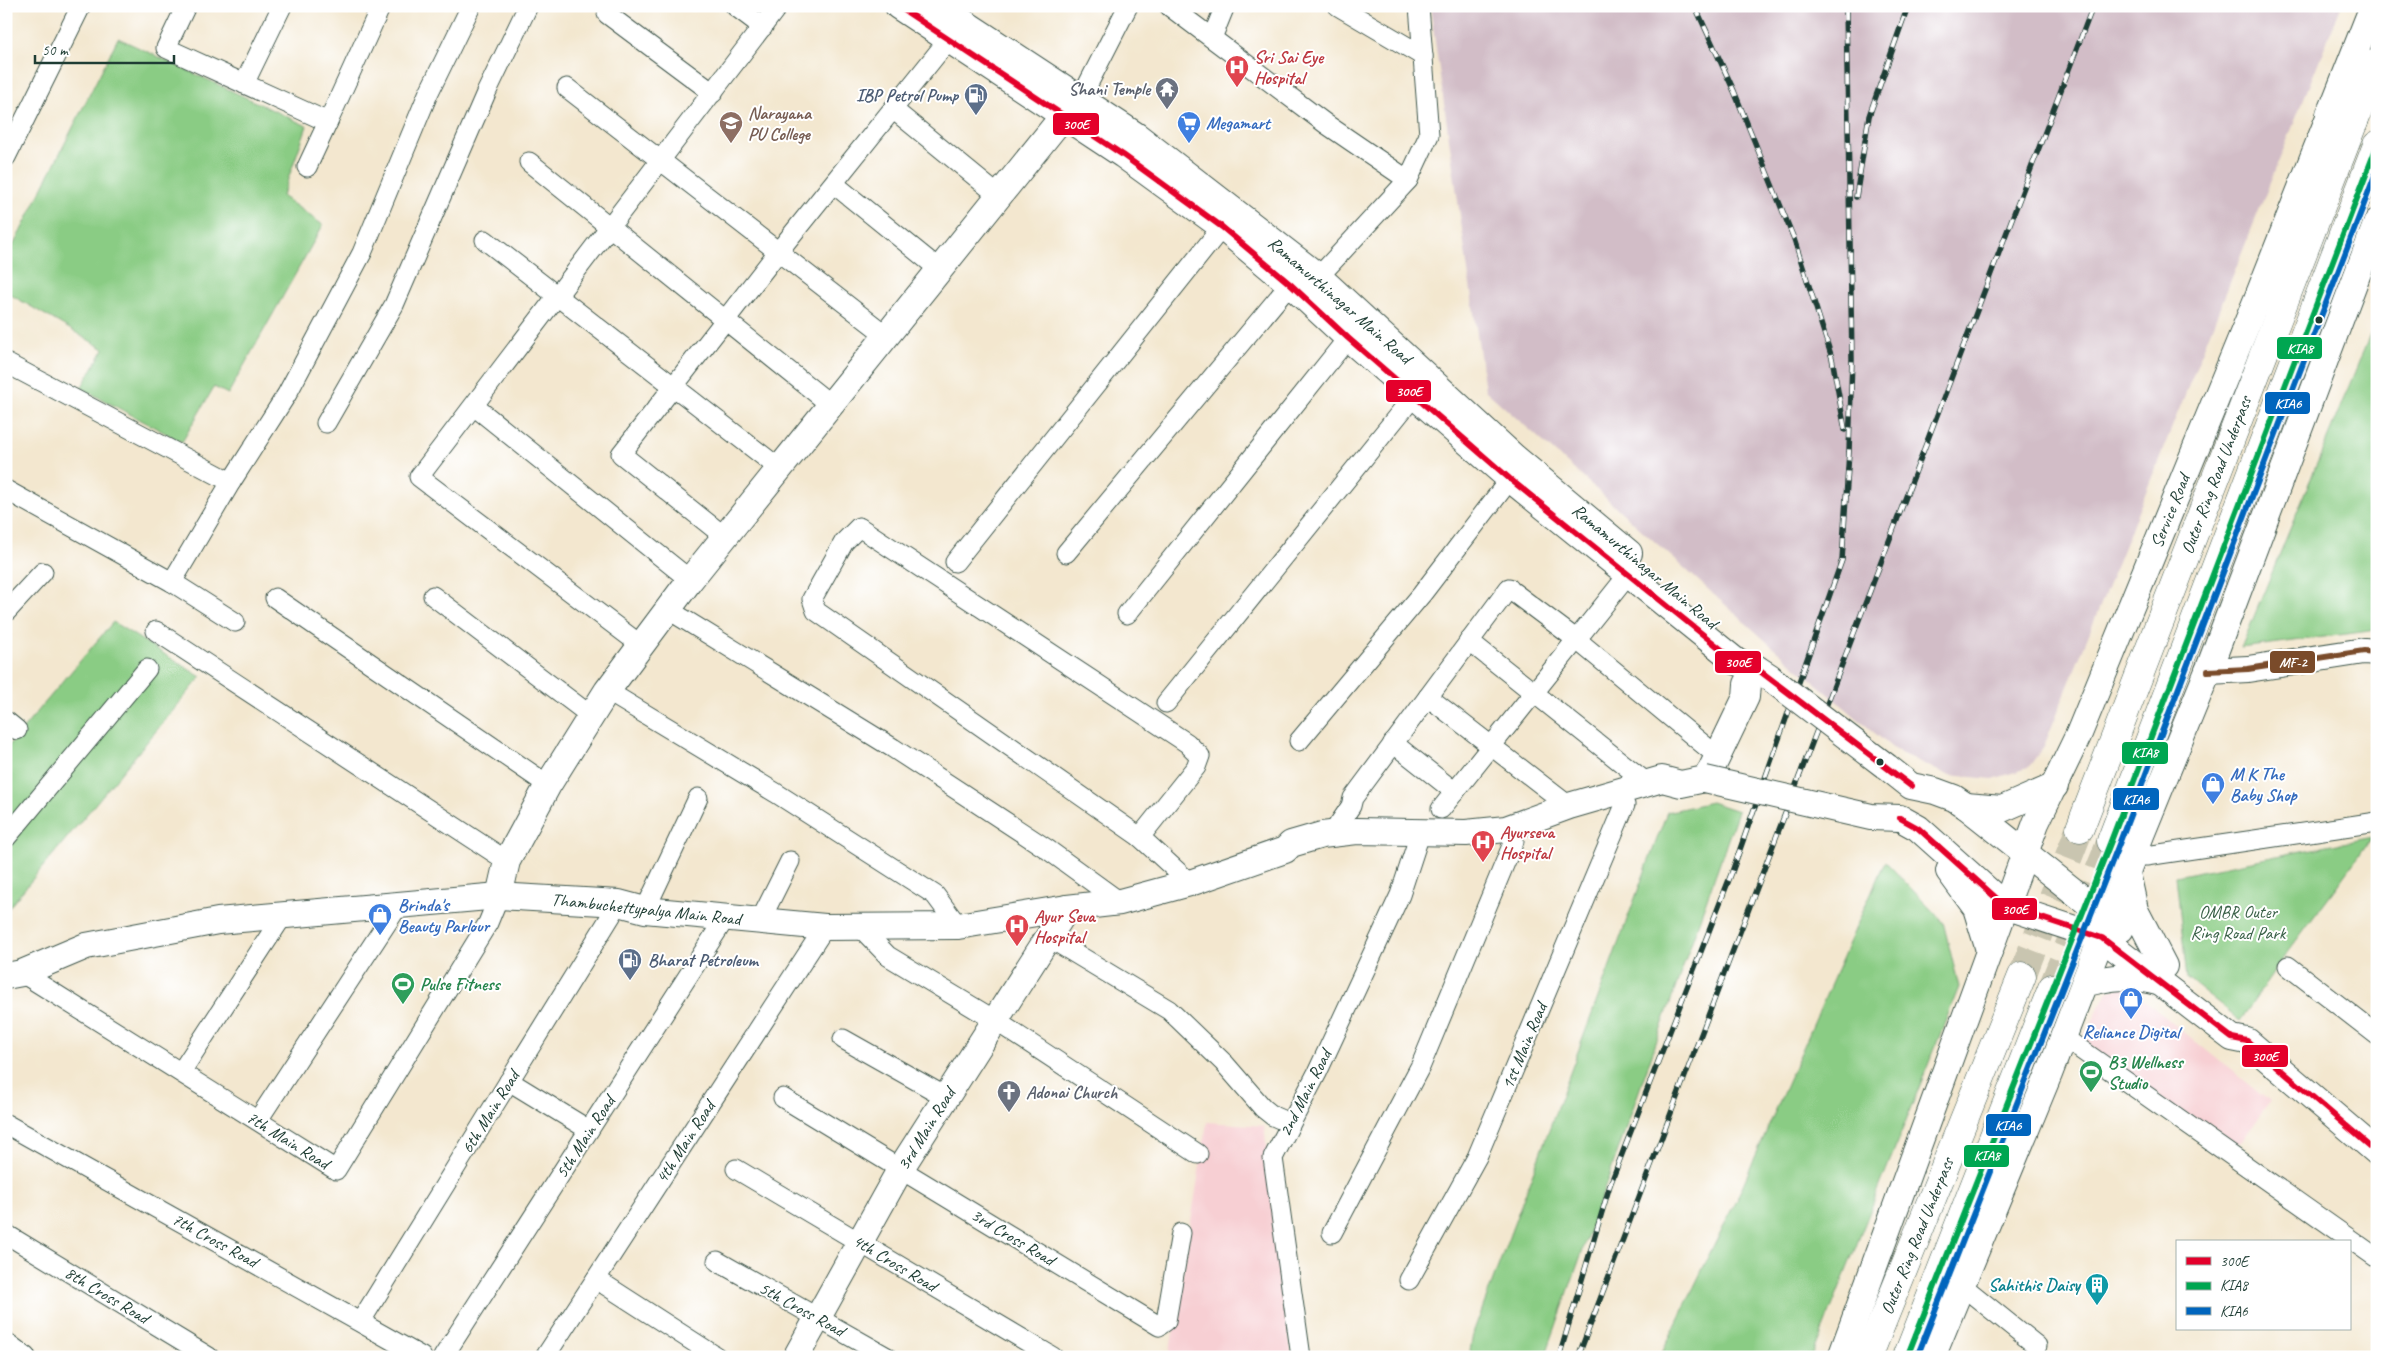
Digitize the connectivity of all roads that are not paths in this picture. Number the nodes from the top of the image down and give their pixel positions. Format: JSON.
{"nodes":[{"id":1,"x":81,"y":6,"type":"edge"},
{"id":2,"x":186,"y":6,"type":"edge"},
{"id":3,"x":282,"y":6,"type":"edge"},
{"id":4,"x":381,"y":6,"type":"edge"},
{"id":5,"x":470,"y":6,"type":"edge"},
{"id":6,"x":528,"y":6,"type":"edge"},
{"id":7,"x":734,"y":6,"type":"edge"},
{"id":8,"x":778,"y":6,"type":"edge"},
{"id":9,"x":898,"y":6,"type":"edge"},
{"id":10,"x":1128,"y":6,"type":"edge"},
{"id":11,"x":1169,"y":6,"type":"edge"},
{"id":12,"x":1225,"y":6,"type":"edge"},
{"id":13,"x":1338,"y":6,"type":"edge"},
{"id":14,"x":1419,"y":6,"type":"edge"},
{"id":15,"x":2373,"y":6,"type":"edge"},
{"id":16,"x":607,"y":14,"type":"dead end"},
{"id":17,"x":951,"y":17,"type":"edge"},
{"id":18,"x":762,"y":27,"type":"junction"},
{"id":19,"x":1212,"y":38,"type":"junction"},
{"id":20,"x":1423,"y":56,"type":"junction"},
{"id":21,"x":2377,"y":62,"type":"edge"},
{"id":22,"x":244,"y":84,"type":"junction"},
{"id":23,"x":567,"y":88,"type":"dead end"},
{"id":24,"x":713,"y":93,"type":"junction"},
{"id":25,"x":1073,"y":107,"type":"junction"},
{"id":26,"x":894,"y":110,"type":"junction"},
{"id":27,"x":2342,"y":118,"type":"junction"},
{"id":28,"x":328,"y":122,"type":"junction"},
{"id":29,"x":2377,"y":146,"type":"edge"},
{"id":30,"x":6,"y":157,"type":"edge"},
{"id":31,"x":661,"y":161,"type":"junction"},
{"id":32,"x":529,"y":162,"type":"dead end"},
{"id":33,"x":307,"y":167,"type":"dead end"},
{"id":34,"x":1408,"y":180,"type":"junction"},
{"id":35,"x":834,"y":184,"type":"junction"},
{"id":36,"x":999,"y":196,"type":"junction"},
{"id":37,"x":1229,"y":219,"type":"junction"},
{"id":38,"x":610,"y":227,"type":"junction"},
{"id":39,"x":2375,"y":235,"type":"edge"},
{"id":40,"x":485,"y":240,"type":"dead end"},
{"id":41,"x":778,"y":252,"type":"junction"},
{"id":42,"x":940,"y":270,"type":"junction"},
{"id":43,"x":1304,"y":285,"type":"junction"},
{"id":44,"x":557,"y":296,"type":"junction"},
{"id":45,"x":726,"y":320,"type":"junction"},
{"id":46,"x":887,"y":336,"type":"junction"},
{"id":47,"x":1348,"y":338,"type":"junction"},
{"id":48,"x":6,"y":362,"type":"edge"},
{"id":49,"x":674,"y":387,"type":"junction"},
{"id":50,"x":1421,"y":387,"type":"junction"},
{"id":51,"x":831,"y":405,"type":"junction"},
{"id":52,"x":474,"y":406,"type":"junction"},
{"id":53,"x":326,"y":423,"type":"dead end"},
{"id":54,"x":780,"y":469,"type":"junction"},
{"id":55,"x":1510,"y":479,"type":"junction"},
{"id":56,"x":231,"y":482,"type":"junction"},
{"id":57,"x":6,"y":490,"type":"edge"},
{"id":58,"x":725,"y":537,"type":"junction"},
{"id":59,"x":1066,"y":554,"type":"dead end"},
{"id":60,"x":955,"y":562,"type":"dead end"},
{"id":61,"x":43,"y":572,"type":"dead end"},
{"id":62,"x":1628,"y":575,"type":"junction"},
{"id":63,"x":690,"y":580,"type":"junction"},
{"id":64,"x":172,"y":582,"type":"junction"},
{"id":65,"x":433,"y":596,"type":"dead end"},
{"id":66,"x":275,"y":598,"type":"dead end"},
{"id":67,"x":669,"y":610,"type":"junction"},
{"id":68,"x":6,"y":612,"type":"edge"},
{"id":69,"x":1127,"y":614,"type":"dead end"},
{"id":70,"x":235,"y":622,"type":"dead end"},
{"id":71,"x":156,"y":631,"type":"dead end"},
{"id":72,"x":1577,"y":640,"type":"junction"},
{"id":73,"x":1469,"y":641,"type":"junction"},
{"id":74,"x":642,"y":646,"type":"junction"},
{"id":75,"x":2377,"y":652,"type":"edge"},
{"id":76,"x":147,"y":669,"type":"dead end"},
{"id":77,"x":2208,"y":671,"type":"junction"},
{"id":78,"x":1758,"y":676,"type":"junction"},
{"id":79,"x":607,"y":691,"type":"junction"},
{"id":80,"x":1534,"y":694,"type":"junction"},
{"id":81,"x":1428,"y":697,"type":"junction"},
{"id":82,"x":1166,"y":703,"type":"dead end"},
{"id":83,"x":591,"y":716,"type":"junction"},
{"id":84,"x":1299,"y":741,"type":"dead end"},
{"id":85,"x":1393,"y":743,"type":"junction"},
{"id":86,"x":1492,"y":746,"type":"junction"},
{"id":87,"x":1710,"y":750,"type":"junction"},
{"id":88,"x":1694,"y":781,"type":"junction"},
{"id":89,"x":1647,"y":783,"type":"junction"},
{"id":90,"x":548,"y":785,"type":"junction"},
{"id":91,"x":2055,"y":786,"type":"junction"},
{"id":92,"x":1455,"y":792,"type":"junction"},
{"id":93,"x":698,"y":798,"type":"dead end"},
{"id":94,"x":1625,"y":805,"type":"junction"},
{"id":95,"x":1569,"y":806,"type":"junction"},
{"id":96,"x":1966,"y":806,"type":"junction"},
{"id":97,"x":1441,"y":809,"type":"dead end"},
{"id":98,"x":2377,"y":822,"type":"edge"},
{"id":99,"x":1909,"y":823,"type":"junction"},
{"id":100,"x":2080,"y":828,"type":"tunnel mouth"},
{"id":101,"x":1332,"y":834,"type":"junction"},
{"id":102,"x":1140,"y":837,"type":"junction"},
{"id":103,"x":6,"y":838,"type":"edge"},
{"id":104,"x":1514,"y":841,"type":"junction"},
{"id":105,"x":2111,"y":841,"type":"tunnel mouth"},
{"id":106,"x":1417,"y":843,"type":"junction"},
{"id":107,"x":1285,"y":850,"type":"junction"},
{"id":108,"x":2025,"y":854,"type":"junction"},
{"id":109,"x":2141,"y":859,"type":"junction"},
{"id":110,"x":508,"y":861,"type":"junction"},
{"id":111,"x":790,"y":861,"type":"dead end"},
{"id":112,"x":1190,"y":883,"type":"junction"},
{"id":113,"x":499,"y":896,"type":"junction"},
{"id":114,"x":1120,"y":902,"type":"junction"},
{"id":115,"x":619,"y":903,"type":"junction"},
{"id":116,"x":398,"y":906,"type":"junction"},
{"id":117,"x":2005,"y":906,"type":"junction"},
{"id":118,"x":1066,"y":908,"type":"junction"},
{"id":119,"x":645,"y":910,"type":"junction"},
{"id":120,"x":282,"y":917,"type":"junction"},
{"id":121,"x":726,"y":918,"type":"junction"},
{"id":122,"x":760,"y":921,"type":"junction"},
{"id":123,"x":859,"y":926,"type":"junction"},
{"id":124,"x":958,"y":926,"type":"junction"},
{"id":125,"x":826,"y":927,"type":"junction"},
{"id":126,"x":2106,"y":929,"type":"junction"},
{"id":127,"x":1048,"y":937,"type":"junction"},
{"id":128,"x":1989,"y":950,"type":"junction"},
{"id":129,"x":2288,"y":966,"type":"dead end"},
{"id":130,"x":2164,"y":974,"type":"junction"},
{"id":131,"x":14,"y":975,"type":"edge"},
{"id":132,"x":2022,"y":976,"type":"tunnel mouth"},
{"id":133,"x":2084,"y":984,"type":"junction"},
{"id":134,"x":2052,"y":988,"type":"tunnel mouth"},
{"id":135,"x":996,"y":1021,"type":"junction"},
{"id":136,"x":2377,"y":1035,"type":"edge"},
{"id":137,"x":2063,"y":1037,"type":"junction"},
{"id":138,"x":843,"y":1039,"type":"dead end"},
{"id":139,"x":180,"y":1072,"type":"junction"},
{"id":140,"x":509,"y":1081,"type":"junction"},
{"id":141,"x":946,"y":1097,"type":"junction"},
{"id":142,"x":783,"y":1098,"type":"dead end"},
{"id":143,"x":258,"y":1120,"type":"junction"},
{"id":144,"x":1289,"y":1123,"type":"junction"},
{"id":145,"x":6,"y":1124,"type":"edge"},
{"id":146,"x":589,"y":1130,"type":"junction"},
{"id":147,"x":2376,"y":1150,"type":"edge"},
{"id":148,"x":1198,"y":1154,"type":"dead end"},
{"id":149,"x":901,"y":1168,"type":"junction"},
{"id":150,"x":736,"y":1169,"type":"dead end"},
{"id":151,"x":1180,"y":1233,"type":"dead end"},
{"id":152,"x":1332,"y":1233,"type":"dead end"},
{"id":153,"x":6,"y":1234,"type":"edge"},
{"id":154,"x":860,"y":1242,"type":"junction"},
{"id":155,"x":2377,"y":1258,"type":"edge"},
{"id":156,"x":717,"y":1261,"type":"dead end"},
{"id":157,"x":596,"y":1279,"type":"junction"},
{"id":158,"x":1409,"y":1280,"type":"dead end"},
{"id":159,"x":1960,"y":1284,"type":"junction"},
{"id":160,"x":817,"y":1317,"type":"junction"},
{"id":161,"x":361,"y":1321,"type":"junction"},
{"id":162,"x":2037,"y":1346,"type":"dead end"},
{"id":163,"x":209,"y":1357,"type":"edge"},
{"id":164,"x":422,"y":1357,"type":"edge"},
{"id":165,"x":443,"y":1357,"type":"edge"},
{"id":166,"x":544,"y":1357,"type":"edge"},
{"id":167,"x":717,"y":1357,"type":"edge"},
{"id":168,"x":796,"y":1357,"type":"edge"},
{"id":169,"x":887,"y":1357,"type":"edge"},
{"id":170,"x":1053,"y":1357,"type":"edge"},
{"id":171,"x":1301,"y":1357,"type":"edge"},
{"id":172,"x":1841,"y":1357,"type":"edge"},
{"id":173,"x":1868,"y":1357,"type":"edge"},
{"id":174,"x":1907,"y":1357,"type":"edge"},
{"id":175,"x":1932,"y":1357,"type":"edge"}],
"edges":[{"from":1,"to":30,"type":"street"},
{"from":2,"to":22,"type":"street"},
{"from":3,"to":22,"type":"street"},
{"from":4,"to":28,"type":"street"},
{"from":5,"to":56,"type":"street"},
{"from":6,"to":53,"type":"street"},
{"from":7,"to":18,"type":"street"},
{"from":8,"to":18,"type":"street"},
{"from":9,"to":17,"type":"main road","name":"Ramamurthinagar Main Road"},
{"from":10,"to":25,"type":"street"},
{"from":11,"to":19,"type":"street"},
{"from":12,"to":19,"type":"street"},
{"from":13,"to":20,"type":"street"},
{"from":14,"to":20,"type":"street"},
{"from":15,"to":27,"type":"main road","name":"Service Road"},
{"from":16,"to":24,"type":"street"},
{"from":17,"to":25,"type":"main road","name":"Ramamurthinagar Main Road"},
{"from":17,"to":26,"type":"street"},
{"from":18,"to":24,"type":"street"},
{"from":19,"to":34,"type":"street"},
{"from":20,"to":34,"type":"street"},
{"from":21,"to":27,"type":"highway","name":"Outer Ring Road Underpass"},
{"from":22,"to":28,"type":"street"},
{"from":23,"to":31,"type":"street"},
{"from":24,"to":31,"type":"street"},
{"from":25,"to":36,"type":"main road"},
{"from":25,"to":37,"type":"main road","name":"Ramamurthinagar Main Road"},
{"from":26,"to":35,"type":"street"},
{"from":26,"to":36,"type":"street"},
{"from":27,"to":91,"type":"main road","name":"Service Road"},
{"from":27,"to":100,"type":"highway","name":"Outer Ring Road Underpass"},
{"from":28,"to":33,"type":"street"},
{"from":29,"to":105,"type":"highway","name":"Outer Ring Road Underpass"},
{"from":31,"to":38,"type":"street"},
{"from":31,"to":41,"type":"street"},
{"from":32,"to":38,"type":"street"},
{"from":34,"to":43,"type":"street"},
{"from":35,"to":41,"type":"street"},
{"from":35,"to":42,"type":"street"},
{"from":36,"to":42,"type":"main road"},
{"from":37,"to":43,"type":"main road","name":"Ramamurthinagar Main Road"},
{"from":37,"to":60,"type":"street"},
{"from":38,"to":44,"type":"street"},
{"from":38,"to":45,"type":"street"},
{"from":39,"to":77,"type":"main road"},
{"from":40,"to":44,"type":"street"},
{"from":41,"to":45,"type":"street"},
{"from":41,"to":46,"type":"street"},
{"from":42,"to":46,"type":"main road"},
{"from":43,"to":47,"type":"main road","name":"Ramamurthinagar Main Road"},
{"from":43,"to":50,"type":"main road","name":"Ramamurthinagar Main Road"},
{"from":43,"to":59,"type":"street"},
{"from":44,"to":49,"type":"street"},
{"from":44,"to":52,"type":"street"},
{"from":45,"to":49,"type":"street"},
{"from":45,"to":51,"type":"street"},
{"from":46,"to":51,"type":"main road"},
{"from":47,"to":50,"type":"main road","name":"Ramamurthinagar Main Road"},
{"from":47,"to":69,"type":"street"},
{"from":48,"to":56,"type":"street"},
{"from":49,"to":54,"type":"street"},
{"from":49,"to":58,"type":"street"},
{"from":50,"to":55,"type":"main road","name":"Ramamurthinagar Main Road"},
{"from":50,"to":78,"type":"main road","name":"Ramamurthinagar Main Road"},
{"from":50,"to":82,"type":"street"},
{"from":51,"to":54,"type":"main road"},
{"from":52,"to":63,"type":"street"},
{"from":52,"to":74,"type":"street"},
{"from":54,"to":58,"type":"main road"},
{"from":55,"to":62,"type":"main road","name":"Ramamurthinagar Main Road"},
{"from":55,"to":84,"type":"street"},
{"from":56,"to":64,"type":"street"},
{"from":57,"to":64,"type":"street"},
{"from":58,"to":63,"type":"main road"},
{"from":61,"to":68,"type":"street"},
{"from":62,"to":72,"type":"street"},
{"from":62,"to":78,"type":"main road","name":"Ramamurthinagar Main Road"},
{"from":63,"to":67,"type":"main road"},
{"from":64,"to":70,"type":"street"},
{"from":65,"to":83,"type":"street"},
{"from":66,"to":90,"type":"street"},
{"from":67,"to":74,"type":"main road"},
{"from":67,"to":114,"type":"street"},
{"from":71,"to":110,"type":"street"},
{"from":72,"to":73,"type":"street"},
{"from":72,"to":80,"type":"street"},
{"from":72,"to":87,"type":"street"},
{"from":73,"to":80,"type":"street"},
{"from":73,"to":81,"type":"street"},
{"from":74,"to":79,"type":"main road"},
{"from":75,"to":77,"type":"main road"},
{"from":76,"to":103,"type":"street"},
{"from":77,"to":109,"type":"main road"},
{"from":78,"to":87,"type":"main road"},
{"from":78,"to":88,"type":"main road"},
{"from":78,"to":96,"type":"main road","name":"Ramamurthinagar Main Road","bridge":true},
{"from":79,"to":83,"type":"main road"},
{"from":79,"to":124,"type":"street"},
{"from":80,"to":86,"type":"street"},
{"from":80,"to":89,"type":"street"},
{"from":81,"to":85,"type":"street"},
{"from":81,"to":86,"type":"street"},
{"from":83,"to":90,"type":"main road"},
{"from":85,"to":92,"type":"street"},
{"from":85,"to":101,"type":"street"},
{"from":86,"to":92,"type":"street"},
{"from":86,"to":95,"type":"street"},
{"from":87,"to":88,"type":"main road"},
{"from":88,"to":89,"type":"main road","name":"Thambuchettypalya Main Road"},
{"from":88,"to":94,"type":"main road","name":"Thambuchettypalya Main Road"},
{"from":88,"to":99,"type":"main road","bridge":true},
{"from":89,"to":95,"type":"main road","name":"Thambuchettypalya Main Road"},
{"from":90,"to":110,"type":"main road"},
{"from":91,"to":96,"type":"main road"},
{"from":91,"to":108,"type":"main road","name":"Service Road"},
{"from":92,"to":97,"type":"street"},
{"from":93,"to":119,"type":"street"},
{"from":94,"to":104,"type":"main road","name":"Thambuchettypalya Main Road"},
{"from":94,"to":158,"type":"street","name":"1st Main Road"},
{"from":95,"to":101,"type":"main road","name":"Thambuchettypalya Main Road"},
{"from":96,"to":108,"type":"main road","name":"Ramamurthinagar Main Road"},
{"from":98,"to":109,"type":"street"},
{"from":99,"to":117,"type":"main road"},
{"from":99,"to":128,"type":"main road"},
{"from":101,"to":107,"type":"main road","name":"Thambuchettypalya Main Road"},
{"from":102,"to":102,"type":"street"},
{"from":102,"to":112,"type":"street"},
{"from":104,"to":106,"type":"main road","name":"Thambuchettypalya Main Road"},
{"from":104,"to":152,"type":"street"},
{"from":106,"to":107,"type":"main road","name":"Thambuchettypalya Main Road"},
{"from":106,"to":144,"type":"street","name":"2nd Main Road"},
{"from":107,"to":112,"type":"main road","name":"Thambuchettypalya Main Road"},
{"from":108,"to":117,"type":"main road","name":"Service Road"},
{"from":108,"to":126,"type":"main road","name":"Ramamurthinagar Main Road"},
{"from":109,"to":126,"type":"main road"},
{"from":109,"to":130,"type":"main road"},
{"from":110,"to":113,"type":"main road"},
{"from":111,"to":122,"type":"street"},
{"from":112,"to":114,"type":"main road","name":"Thambuchettypalya Main Road"},
{"from":113,"to":115,"type":"main road","name":"Thambuchettypalya Main Road"},
{"from":113,"to":116,"type":"main road","name":"Thambuchettypalya Main Road"},
{"from":113,"to":143,"type":"street","name":"7th Main Road"},
{"from":114,"to":118,"type":"main road","name":"Thambuchettypalya Main Road"},
{"from":115,"to":119,"type":"main road","name":"Thambuchettypalya Main Road"},
{"from":115,"to":140,"type":"street","name":"6th Main Road"},
{"from":116,"to":120,"type":"main road","name":"Thambuchettypalya Main Road"},
{"from":116,"to":143,"type":"street"},
{"from":117,"to":126,"type":"main road"},
{"from":117,"to":128,"type":"main road","name":"Service Road"},
{"from":118,"to":124,"type":"main road","name":"Thambuchettypalya Main Road"},
{"from":118,"to":127,"type":"main road","name":"3rd Main Road"},
{"from":119,"to":121,"type":"main road","name":"Thambuchettypalya Main Road"},
{"from":120,"to":131,"type":"main road","name":"Thambuchettypalya Main Road"},
{"from":120,"to":139,"type":"street"},
{"from":121,"to":122,"type":"main road","name":"Thambuchettypalya Main Road"},
{"from":121,"to":146,"type":"street","name":"5th Main Road"},
{"from":122,"to":125,"type":"main road","name":"Thambuchettypalya Main Road"},
{"from":123,"to":124,"type":"main road","name":"Thambuchettypalya Main Road"},
{"from":123,"to":125,"type":"main road","name":"Thambuchettypalya Main Road"},
{"from":123,"to":135,"type":"street"},
{"from":125,"to":157,"type":"street","name":"4th Main Road"},
{"from":126,"to":130,"type":"main road","name":"Ramamurthinagar Main Road"},
{"from":126,"to":133,"type":"main road"},
{"from":127,"to":135,"type":"main road","name":"3rd Main Road"},
{"from":127,"to":144,"type":"street"},
{"from":128,"to":172,"type":"main road","name":"Service Road"},
{"from":129,"to":136,"type":"street"},
{"from":130,"to":133,"type":"main road"},
{"from":130,"to":147,"type":"main road","name":"Ramamurthinagar Main Road"},
{"from":131,"to":139,"type":"street","name":"7th Main Road"},
{"from":132,"to":173,"type":"highway","name":"Outer Ring Road Underpass"},
{"from":133,"to":137,"type":"main road"},
{"from":134,"to":174,"type":"highway","name":"Outer Ring Road Underpass"},
{"from":135,"to":141,"type":"main road","name":"3rd Main Road"},
{"from":135,"to":148,"type":"street"},
{"from":137,"to":155,"type":"street"},
{"from":137,"to":159,"type":"main road"},
{"from":138,"to":141,"type":"street"},
{"from":139,"to":143,"type":"street","name":"7th Main Road"},
{"from":140,"to":146,"type":"street"},
{"from":140,"to":161,"type":"street","name":"6th Main Road"},
{"from":141,"to":149,"type":"main road","name":"3rd Main Road"},
{"from":142,"to":149,"type":"street","name":"3rd Cross Road"},
{"from":144,"to":171,"type":"street","name":"2nd Main Road"},
{"from":145,"to":161,"type":"street","name":"7th Cross Road"},
{"from":146,"to":165,"type":"street","name":"5th Main Road"},
{"from":149,"to":151,"type":"street","name":"3rd Cross Road"},
{"from":149,"to":154,"type":"main road","name":"3rd Main Road"},
{"from":150,"to":154,"type":"street","name":"4th Cross Road"},
{"from":153,"to":163,"type":"street","name":"8th Cross Road"},
{"from":154,"to":160,"type":"main road","name":"3rd Main Road"},
{"from":154,"to":170,"type":"street","name":"4th Cross Road"},
{"from":156,"to":160,"type":"street","name":"5th Cross Road"},
{"from":157,"to":166,"type":"street","name":"4th Main Road"},
{"from":157,"to":167,"type":"street"},
{"from":159,"to":162,"type":"street"},
{"from":159,"to":175,"type":"main road"},
{"from":160,"to":168,"type":"main road","name":"3rd Main Road"},
{"from":160,"to":169,"type":"street","name":"5th Cross Road"},
{"from":161,"to":164,"type":"street","name":"7th Cross Road"}]}
